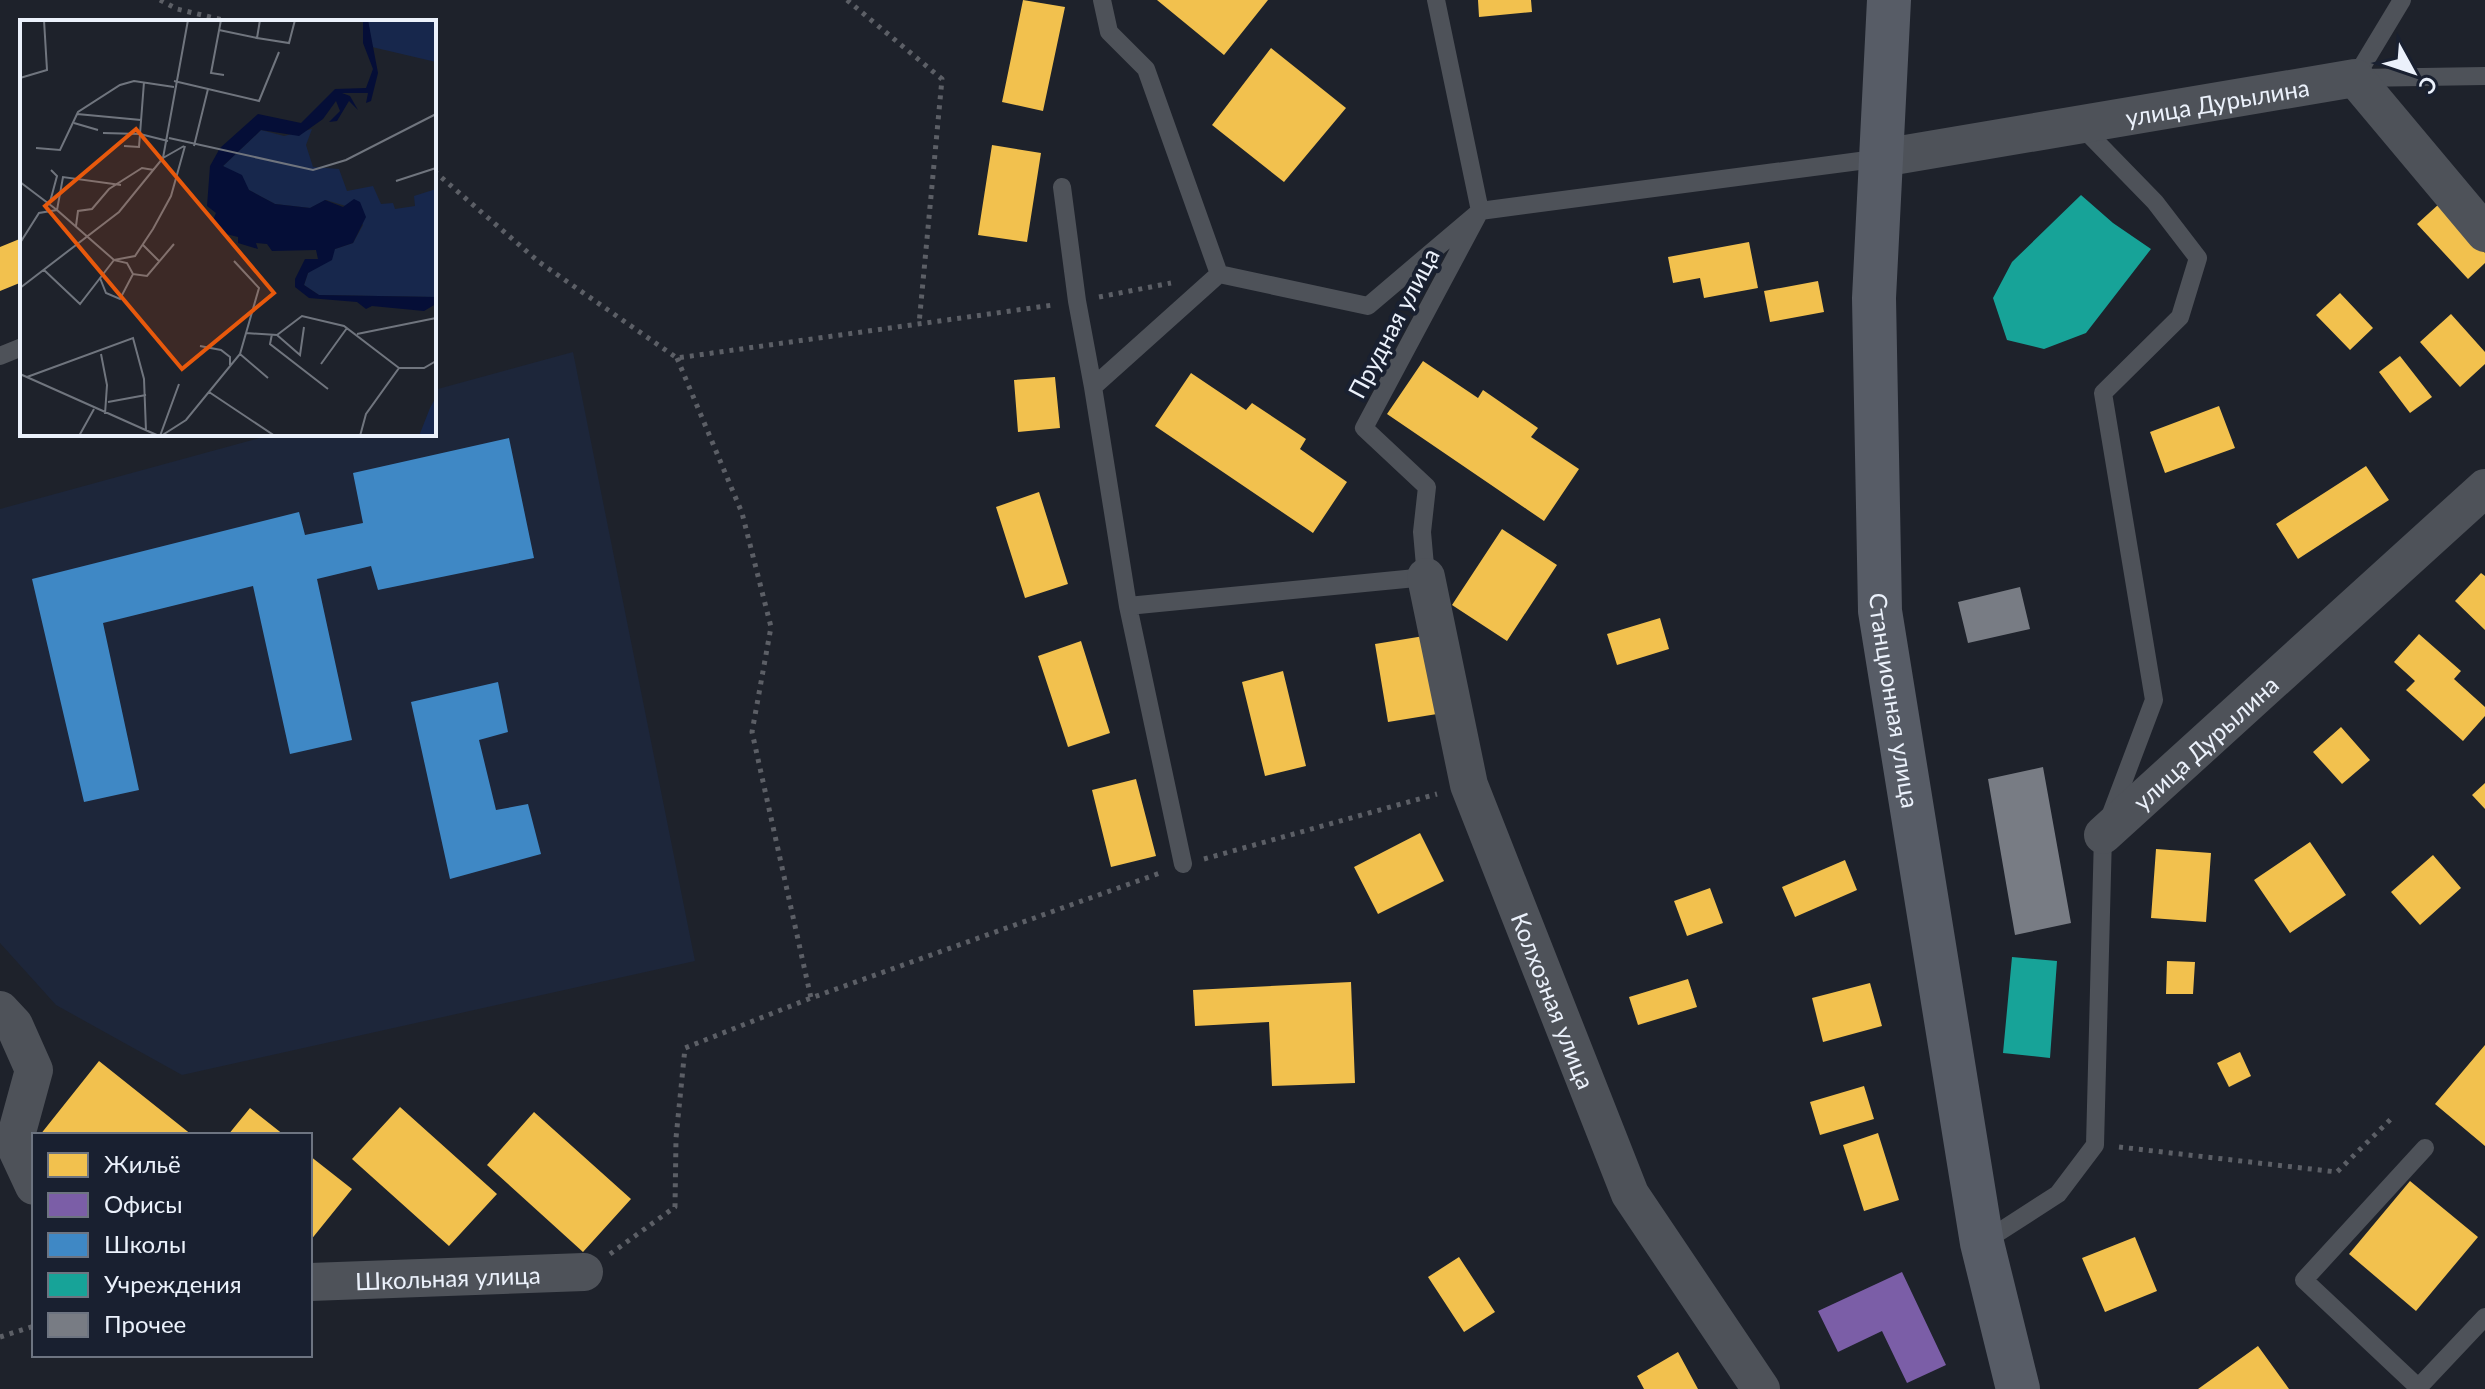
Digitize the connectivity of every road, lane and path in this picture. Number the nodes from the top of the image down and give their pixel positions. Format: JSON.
{"nodes":[{"id":1,"x":160,"y":0,"type":"edge"},
{"id":2,"x":847,"y":0,"type":"edge"},
{"id":3,"x":1102,"y":0,"type":"edge"},
{"id":4,"x":1436,"y":0,"type":"edge"},
{"id":5,"x":1889,"y":0,"type":"edge"},
{"id":6,"x":2402,"y":0,"type":"edge"},
{"id":7,"x":223,"y":20,"type":"edge"},
{"id":8,"x":2483,"y":77,"type":"edge"},
{"id":9,"x":2355,"y":78,"type":"junction"},
{"id":10,"x":2080,"y":125,"type":"junction"},
{"id":11,"x":1882,"y":158,"type":"junction"},
{"id":12,"x":436,"y":173,"type":"edge"},
{"id":13,"x":1062,"y":187,"type":"dead end"},
{"id":14,"x":1480,"y":211,"type":"junction"},
{"id":15,"x":2485,"y":233,"type":"edge"},
{"id":16,"x":1219,"y":274,"type":"junction"},
{"id":17,"x":1077,"y":301,"type":"junction"},
{"id":18,"x":919,"y":324,"type":"junction"},
{"id":19,"x":20,"y":348,"type":"edge"},
{"id":20,"x":0,"y":356,"type":"edge"},
{"id":21,"x":677,"y":358,"type":"junction"},
{"id":22,"x":1093,"y":387,"type":"junction"},
{"id":23,"x":2485,"y":488,"type":"edge"},
{"id":24,"x":1426,"y":577,"type":"junction"},
{"id":25,"x":1128,"y":606,"type":"junction"},
{"id":26,"x":1469,"y":785,"type":"junction"},
{"id":27,"x":2103,"y":835,"type":"junction"},
{"id":28,"x":1183,"y":864,"type":"junction"},
{"id":29,"x":811,"y":998,"type":"junction"},
{"id":30,"x":0,"y":1010,"type":"edge"},
{"id":31,"x":2392,"y":1118,"type":"dead end"},
{"id":32,"x":2095,"y":1145,"type":"junction"},
{"id":33,"x":2425,"y":1148,"type":"dead end"},
{"id":34,"x":32,"y":1182,"type":"edge"},
{"id":35,"x":1982,"y":1243,"type":"junction"},
{"id":36,"x":584,"y":1272,"type":"joint"},
{"id":37,"x":312,"y":1282,"type":"edge"},
{"id":38,"x":2485,"y":1317,"type":"edge"},
{"id":39,"x":32,"y":1327,"type":"edge"},
{"id":40,"x":0,"y":1337,"type":"edge"},
{"id":41,"x":1761,"y":1389,"type":"edge"},
{"id":42,"x":2018,"y":1389,"type":"edge"},
{"id":43,"x":2419,"y":1389,"type":"edge"}],
"edges":[{"from":1,"to":7,"type":"path"},
{"from":2,"to":18,"type":"path"},
{"from":3,"to":16,"type":"lane"},
{"from":4,"to":14,"type":"lane"},
{"from":5,"to":11,"type":"main road","name":"Станционная улица"},
{"from":6,"to":9,"type":"lane"},
{"from":8,"to":9,"type":"lane"},
{"from":9,"to":10,"type":"street","name":"улица Дурылина"},
{"from":9,"to":15,"type":"street"},
{"from":10,"to":11,"type":"street","name":"улица Дурылина"},
{"from":10,"to":27,"type":"lane"},
{"from":11,"to":14,"type":"lane"},
{"from":11,"to":35,"type":"main road","name":"Станционная улица"},
{"from":12,"to":21,"type":"path"},
{"from":13,"to":17,"type":"lane"},
{"from":14,"to":16,"type":"lane"},
{"from":14,"to":24,"type":"lane","name":"Прудная улица"},
{"from":16,"to":17,"type":"path"},
{"from":16,"to":22,"type":"lane"},
{"from":17,"to":18,"type":"path"},
{"from":17,"to":22,"type":"lane"},
{"from":18,"to":21,"type":"path"},
{"from":19,"to":20,"type":"lane"},
{"from":21,"to":29,"type":"path"},
{"from":22,"to":25,"type":"lane"},
{"from":23,"to":27,"type":"street","name":"улица Дурылина"},
{"from":24,"to":25,"type":"lane"},
{"from":24,"to":26,"type":"street","name":"Колхозная улица"},
{"from":25,"to":28,"type":"lane"},
{"from":26,"to":28,"type":"path"},
{"from":26,"to":41,"type":"street","name":"Колхозная улица"},
{"from":27,"to":32,"type":"lane"},
{"from":28,"to":29,"type":"path"},
{"from":29,"to":36,"type":"path"},
{"from":30,"to":34,"type":"street"},
{"from":31,"to":32,"type":"path"},
{"from":32,"to":35,"type":"lane"},
{"from":33,"to":43,"type":"lane"},
{"from":35,"to":42,"type":"main road","name":"Станционная улица"},
{"from":36,"to":37,"type":"street","name":"Школьная улица"},
{"from":38,"to":43,"type":"lane"},
{"from":39,"to":40,"type":"path"}]}
